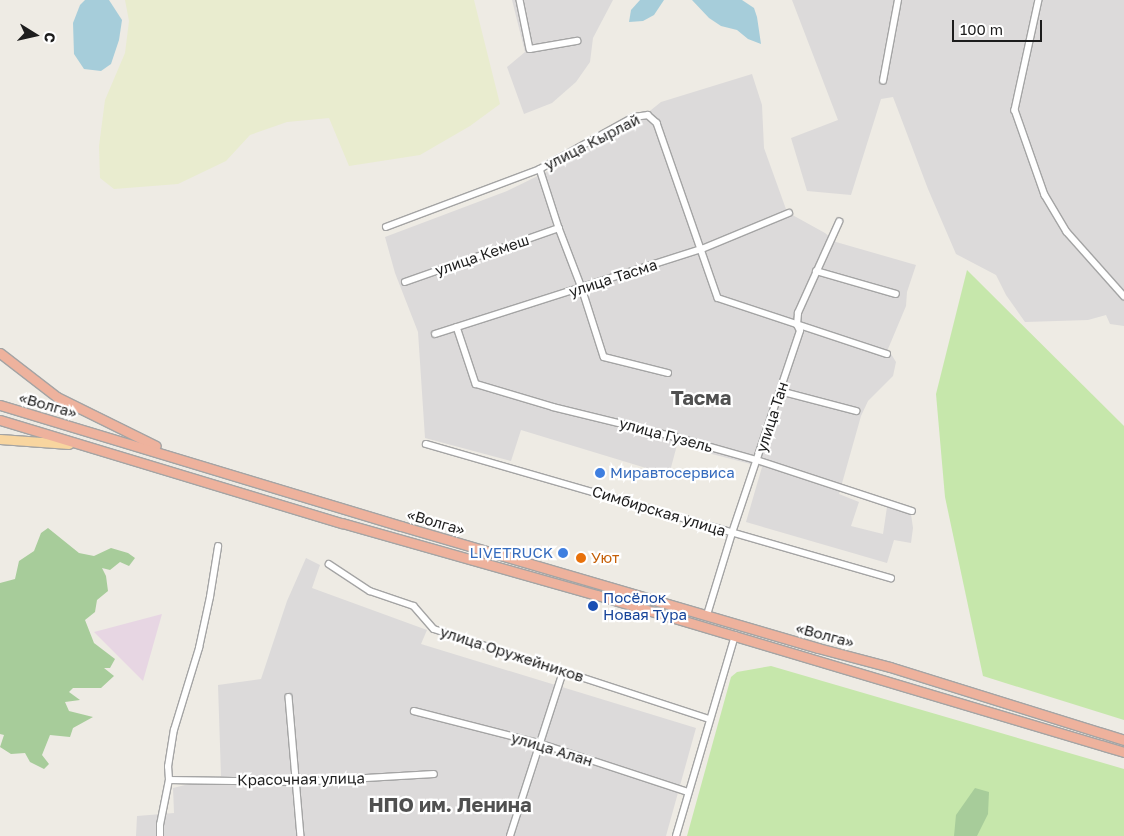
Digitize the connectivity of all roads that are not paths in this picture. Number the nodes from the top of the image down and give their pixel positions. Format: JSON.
{"nodes":[{"id":1,"x":520,"y":0,"type":"edge"},
{"id":2,"x":898,"y":0,"type":"edge"},
{"id":3,"x":1039,"y":0,"type":"edge"},
{"id":4,"x":577,"y":41,"type":"dead end"},
{"id":5,"x":883,"y":81,"type":"dead end"},
{"id":6,"x":540,"y":169,"type":"junction"},
{"id":7,"x":789,"y":213,"type":"dead end"},
{"id":8,"x":838,"y":222,"type":"dead end"},
{"id":9,"x":386,"y":227,"type":"dead end"},
{"id":10,"x":559,"y":228,"type":"junction"},
{"id":11,"x":702,"y":249,"type":"junction"},
{"id":12,"x":816,"y":271,"type":"junction"},
{"id":13,"x":405,"y":282,"type":"dead end"},
{"id":14,"x":582,"y":288,"type":"junction"},
{"id":15,"x":896,"y":294,"type":"dead end"},
{"id":16,"x":1124,"y":296,"type":"edge"},
{"id":17,"x":797,"y":324,"type":"junction"},
{"id":18,"x":456,"y":327,"type":"junction"},
{"id":19,"x":435,"y":334,"type":"dead end"},
{"id":20,"x":0,"y":353,"type":"edge"},
{"id":21,"x":887,"y":354,"type":"dead end"},
{"id":22,"x":668,"y":373,"type":"dead end"},
{"id":23,"x":780,"y":391,"type":"junction"},
{"id":24,"x":0,"y":405,"type":"edge"},
{"id":25,"x":856,"y":411,"type":"dead end"},
{"id":26,"x":0,"y":420,"type":"edge"},
{"id":27,"x":0,"y":439,"type":"edge"},
{"id":28,"x":426,"y":444,"type":"dead end"},
{"id":29,"x":88,"y":446,"type":"junction"},
{"id":30,"x":757,"y":460,"type":"junction"},
{"id":31,"x":190,"y":461,"type":"junction"},
{"id":32,"x":912,"y":511,"type":"dead end"},
{"id":33,"x":732,"y":533,"type":"junction"},
{"id":34,"x":218,"y":547,"type":"dead end"},
{"id":35,"x":330,"y":564,"type":"dead end"},
{"id":36,"x":891,"y":578,"type":"dead end"},
{"id":37,"x":707,"y":615,"type":"junction"},
{"id":38,"x":735,"y":636,"type":"junction"},
{"id":39,"x":563,"y":672,"type":"junction"},
{"id":40,"x":289,"y":697,"type":"dead end"},
{"id":41,"x":414,"y":711,"type":"dead end"},
{"id":42,"x":710,"y":719,"type":"junction"},
{"id":43,"x":1124,"y":740,"type":"edge"},
{"id":44,"x":539,"y":743,"type":"junction"},
{"id":45,"x":1124,"y":752,"type":"edge"},
{"id":46,"x":434,"y":774,"type":"dead end"},
{"id":47,"x":169,"y":780,"type":"junction"},
{"id":48,"x":298,"y":782,"type":"junction"},
{"id":49,"x":688,"y":792,"type":"junction"},
{"id":50,"x":160,"y":836,"type":"edge"},
{"id":51,"x":301,"y":836,"type":"edge"},
{"id":52,"x":510,"y":836,"type":"edge"},
{"id":53,"x":676,"y":836,"type":"edge"}],
"edges":[{"from":1,"to":4,"type":"street"},
{"from":2,"to":5,"type":"street"},
{"from":3,"to":16,"type":"street"},
{"from":6,"to":9,"type":"street","name":"улица Кырлай"},
{"from":6,"to":10,"type":"street"},
{"from":6,"to":11,"type":"street","name":"улица Кырлай"},
{"from":7,"to":11,"type":"street","name":"улица Тасма"},
{"from":8,"to":12,"type":"street","name":"улица Тан"},
{"from":10,"to":13,"type":"street","name":"улица Кемеш"},
{"from":10,"to":14,"type":"street"},
{"from":11,"to":14,"type":"street","name":"улица Тасма"},
{"from":11,"to":17,"type":"street","name":"улица Кырлай"},
{"from":12,"to":15,"type":"street"},
{"from":12,"to":17,"type":"street","name":"улица Тан"},
{"from":14,"to":18,"type":"street","name":"улица Тасма"},
{"from":14,"to":22,"type":"street"},
{"from":17,"to":21,"type":"street"},
{"from":17,"to":23,"type":"street","name":"улица Тан"},
{"from":18,"to":19,"type":"street","name":"улица Тасма"},
{"from":18,"to":30,"type":"street","name":"улица Гузель"},
{"from":20,"to":31,"type":"highway"},
{"from":23,"to":25,"type":"street"},
{"from":23,"to":30,"type":"street","name":"улица Тан"},
{"from":24,"to":31,"type":"highway","name":"«Волга»"},
{"from":26,"to":29,"type":"highway","name":"«Волга»"},
{"from":27,"to":29,"type":"main road"},
{"from":28,"to":33,"type":"street","name":"Симбирская улица"},
{"from":29,"to":38,"type":"highway","name":"«Волга»"},
{"from":30,"to":32,"type":"street","name":"улица Гузель"},
{"from":30,"to":33,"type":"street","name":"улица Тан"},
{"from":31,"to":37,"type":"highway","name":"«Волга»"},
{"from":33,"to":36,"type":"street","name":"Симбирская улица"},
{"from":33,"to":37,"type":"street","name":"улица Тан"},
{"from":34,"to":47,"type":"street"},
{"from":35,"to":39,"type":"street","name":"улица Оружейников"},
{"from":37,"to":43,"type":"highway","name":"«Волга»"},
{"from":38,"to":42,"type":"street"},
{"from":38,"to":45,"type":"highway","name":"«Волга»"},
{"from":39,"to":42,"type":"street","name":"улица Оружейников"},
{"from":39,"to":44,"type":"street"},
{"from":40,"to":48,"type":"street"},
{"from":41,"to":44,"type":"street","name":"улица Алан"},
{"from":42,"to":49,"type":"street"},
{"from":44,"to":49,"type":"street","name":"улица Алан"},
{"from":44,"to":52,"type":"street"},
{"from":46,"to":48,"type":"street","name":"Красочная улица"},
{"from":47,"to":48,"type":"street","name":"Красочная улица"},
{"from":47,"to":50,"type":"street"},
{"from":48,"to":51,"type":"street"},
{"from":49,"to":53,"type":"street"}]}
